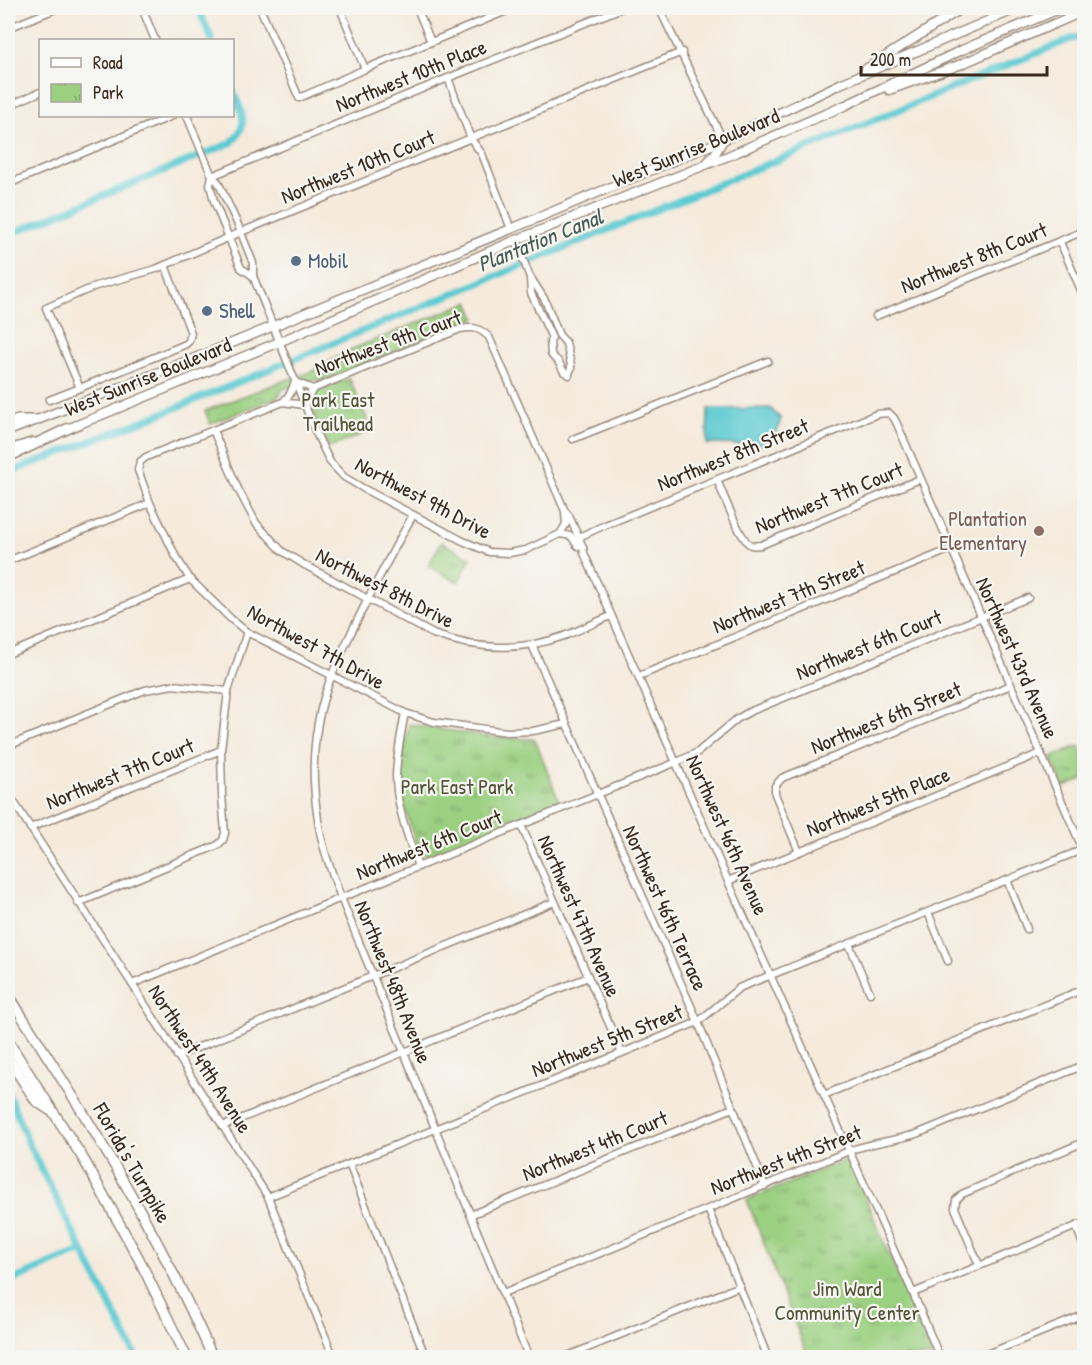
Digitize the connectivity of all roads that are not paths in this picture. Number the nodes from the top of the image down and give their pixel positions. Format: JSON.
{"nodes":[{"id":1,"x":58,"y":8,"type":"edge"},
{"id":2,"x":142,"y":8,"type":"edge"},
{"id":3,"x":260,"y":8,"type":"edge"},
{"id":4,"x":340,"y":8,"type":"edge"},
{"id":5,"x":417,"y":8,"type":"edge"},
{"id":6,"x":493,"y":8,"type":"edge"},
{"id":7,"x":514,"y":8,"type":"edge"},
{"id":8,"x":622,"y":8,"type":"edge"},
{"id":9,"x":659,"y":8,"type":"edge"},
{"id":10,"x":962,"y":8,"type":"edge"},
{"id":11,"x":1018,"y":8,"type":"edge"},
{"id":12,"x":1061,"y":8,"type":"edge"},
{"id":13,"x":1084,"y":11,"type":"edge"},
{"id":14,"x":496,"y":16,"type":"junction"},
{"id":15,"x":8,"y":28,"type":"edge"},
{"id":16,"x":156,"y":39,"type":"edge"},
{"id":17,"x":431,"y":42,"type":"junction"},
{"id":18,"x":682,"y":52,"type":"junction"},
{"id":19,"x":365,"y":69,"type":"junction"},
{"id":20,"x":448,"y":78,"type":"junction"},
{"id":21,"x":840,"y":84,"type":"junction"},
{"id":22,"x":39,"y":92,"type":"edge"},
{"id":23,"x":846,"y":105,"type":"junction"},
{"id":24,"x":8,"y":106,"type":"edge"},
{"id":25,"x":170,"y":117,"type":"edge"},
{"id":26,"x":187,"y":117,"type":"edge"},
{"id":27,"x":471,"y":140,"type":"junction"},
{"id":28,"x":723,"y":140,"type":"junction"},
{"id":29,"x":705,"y":166,"type":"junction"},
{"id":30,"x":212,"y":176,"type":"junction"},
{"id":31,"x":8,"y":184,"type":"edge"},
{"id":32,"x":524,"y":224,"type":"junction"},
{"id":33,"x":511,"y":229,"type":"junction"},
{"id":34,"x":1084,"y":231,"type":"edge"},
{"id":35,"x":241,"y":232,"type":"junction"},
{"id":36,"x":229,"y":237,"type":"junction"},
{"id":37,"x":516,"y":240,"type":"junction"},
{"id":38,"x":1060,"y":242,"type":"junction"},
{"id":39,"x":499,"y":248,"type":"junction"},
{"id":40,"x":165,"y":265,"type":"junction"},
{"id":41,"x":529,"y":275,"type":"junction"},
{"id":42,"x":253,"y":276,"type":"junction"},
{"id":43,"x":1084,"y":297,"type":"edge"},
{"id":44,"x":876,"y":316,"type":"dead end"},
{"id":45,"x":273,"y":326,"type":"junction"},
{"id":46,"x":279,"y":342,"type":"junction"},
{"id":47,"x":569,"y":357,"type":"junction"},
{"id":48,"x":558,"y":361,"type":"junction"},
{"id":49,"x":768,"y":361,"type":"dead end"},
{"id":50,"x":295,"y":382,"type":"junction"},
{"id":51,"x":80,"y":388,"type":"junction"},
{"id":52,"x":313,"y":389,"type":"junction"},
{"id":53,"x":49,"y":400,"type":"dead end"},
{"id":54,"x":283,"y":402,"type":"junction"},
{"id":55,"x":304,"y":405,"type":"junction"},
{"id":56,"x":888,"y":413,"type":"joint"},
{"id":57,"x":37,"y":420,"type":"junction"},
{"id":58,"x":8,"y":423,"type":"edge"},
{"id":59,"x":69,"y":428,"type":"junction"},
{"id":60,"x":213,"y":430,"type":"junction"},
{"id":61,"x":8,"y":431,"type":"edge"},
{"id":62,"x":573,"y":439,"type":"dead end"},
{"id":63,"x":8,"y":450,"type":"edge"},
{"id":64,"x":8,"y":457,"type":"edge"},
{"id":65,"x":140,"y":462,"type":"joint"},
{"id":66,"x":920,"y":479,"type":"junction"},
{"id":67,"x":717,"y":480,"type":"junction"},
{"id":68,"x":150,"y":503,"type":"junction"},
{"id":69,"x":565,"y":511,"type":"junction"},
{"id":70,"x":413,"y":515,"type":"junction"},
{"id":71,"x":574,"y":527,"type":"junction"},
{"id":72,"x":590,"y":532,"type":"junction"},
{"id":73,"x":560,"y":534,"type":"junction"},
{"id":74,"x":578,"y":542,"type":"junction"},
{"id":75,"x":951,"y":549,"type":"junction"},
{"id":76,"x":8,"y":561,"type":"edge"},
{"id":77,"x":190,"y":579,"type":"junction"},
{"id":78,"x":367,"y":598,"type":"junction"},
{"id":79,"x":1028,"y":598,"type":"dead end"},
{"id":80,"x":611,"y":616,"type":"junction"},
{"id":81,"x":981,"y":618,"type":"junction"},
{"id":82,"x":247,"y":632,"type":"junction"},
{"id":83,"x":532,"y":645,"type":"junction"},
{"id":84,"x":8,"y":654,"type":"edge"},
{"id":85,"x":330,"y":675,"type":"junction"},
{"id":86,"x":639,"y":676,"type":"junction"},
{"id":87,"x":1011,"y":685,"type":"junction"},
{"id":88,"x":228,"y":692,"type":"junction"},
{"id":89,"x":405,"y":713,"type":"junction"},
{"id":90,"x":566,"y":724,"type":"junction"},
{"id":91,"x":8,"y":746,"type":"edge"},
{"id":92,"x":221,"y":750,"type":"junction"},
{"id":93,"x":1041,"y":753,"type":"junction"},
{"id":94,"x":676,"y":762,"type":"junction"},
{"id":95,"x":8,"y":794,"type":"edge"},
{"id":96,"x":597,"y":794,"type":"junction"},
{"id":97,"x":520,"y":825,"type":"junction"},
{"id":98,"x":30,"y":828,"type":"junction"},
{"id":99,"x":1084,"y":850,"type":"edge"},
{"id":100,"x":799,"y":852,"type":"junction"},
{"id":101,"x":418,"y":867,"type":"junction"},
{"id":102,"x":1007,"y":880,"type":"junction"},
{"id":103,"x":728,"y":881,"type":"junction"},
{"id":104,"x":341,"y":898,"type":"junction"},
{"id":105,"x":555,"y":902,"type":"junction"},
{"id":106,"x":78,"y":903,"type":"junction"},
{"id":107,"x":927,"y":912,"type":"junction"},
{"id":108,"x":1027,"y":929,"type":"dead end"},
{"id":109,"x":849,"y":944,"type":"junction"},
{"id":110,"x":948,"y":961,"type":"dead end"},
{"id":111,"x":373,"y":976,"type":"junction"},
{"id":112,"x":771,"y":976,"type":"junction"},
{"id":113,"x":588,"y":977,"type":"junction"},
{"id":114,"x":132,"y":984,"type":"junction"},
{"id":115,"x":1084,"y":989,"type":"edge"},
{"id":116,"x":870,"y":993,"type":"dead end"},
{"id":117,"x":8,"y":994,"type":"edge"},
{"id":118,"x":698,"y":1022,"type":"junction"},
{"id":119,"x":8,"y":1041,"type":"edge"},
{"id":120,"x":404,"y":1052,"type":"junction"},
{"id":121,"x":622,"y":1053,"type":"junction"},
{"id":122,"x":177,"y":1056,"type":"junction"},
{"id":123,"x":8,"y":1058,"type":"edge"},
{"id":124,"x":1084,"y":1065,"type":"edge"},
{"id":125,"x":824,"y":1095,"type":"junction"},
{"id":126,"x":733,"y":1108,"type":"junction"},
{"id":127,"x":55,"y":1114,"type":"junction"},
{"id":128,"x":223,"y":1126,"type":"junction"},
{"id":129,"x":435,"y":1129,"type":"junction"},
{"id":130,"x":1084,"y":1142,"type":"edge"},
{"id":131,"x":849,"y":1151,"type":"junction"},
{"id":132,"x":349,"y":1164,"type":"junction"},
{"id":133,"x":765,"y":1186,"type":"junction"},
{"id":134,"x":268,"y":1197,"type":"junction"},
{"id":135,"x":708,"y":1209,"type":"junction"},
{"id":136,"x":470,"y":1215,"type":"junction"},
{"id":137,"x":1084,"y":1223,"type":"edge"},
{"id":138,"x":1076,"y":1226,"type":"junction"},
{"id":139,"x":1084,"y":1247,"type":"edge"},
{"id":140,"x":980,"y":1265,"type":"junction"},
{"id":141,"x":740,"y":1286,"type":"junction"},
{"id":142,"x":502,"y":1293,"type":"junction"},
{"id":143,"x":913,"y":1293,"type":"junction"},
{"id":144,"x":1084,"y":1315,"type":"edge"},
{"id":145,"x":187,"y":1358,"type":"edge"},
{"id":146,"x":213,"y":1358,"type":"edge"},
{"id":147,"x":334,"y":1358,"type":"edge"},
{"id":148,"x":426,"y":1358,"type":"edge"},
{"id":149,"x":529,"y":1358,"type":"edge"},
{"id":150,"x":563,"y":1358,"type":"edge"},
{"id":151,"x":768,"y":1358,"type":"edge"},
{"id":152,"x":940,"y":1358,"type":"edge"},
{"id":153,"x":977,"y":1358,"type":"edge"}],
"edges":[{"from":1,"to":15,"type":"street"},
{"from":2,"to":16,"type":"street"},
{"from":3,"to":19,"type":"street"},
{"from":4,"to":19,"type":"street"},
{"from":5,"to":17,"type":"street"},
{"from":6,"to":14,"type":"street"},
{"from":7,"to":14,"type":"street"},
{"from":8,"to":20,"type":"street","name":"Northwest 10th Place"},
{"from":9,"to":18,"type":"street"},
{"from":10,"to":21,"type":"main road"},
{"from":11,"to":21,"type":"main road","name":"West Sunrise Boulevard"},
{"from":12,"to":23,"type":"main road","name":"West Sunrise Boulevard"},
{"from":13,"to":23,"type":"main road"},
{"from":14,"to":17,"type":"street"},
{"from":17,"to":19,"type":"street"},
{"from":18,"to":27,"type":"street","name":"Northwest 10th Court"},
{"from":18,"to":28,"type":"street"},
{"from":20,"to":27,"type":"street"},
{"from":20,"to":30,"type":"street","name":"Northwest 10th Place"},
{"from":21,"to":28,"type":"main road","name":"West Sunrise Boulevard"},
{"from":22,"to":24,"type":"street"},
{"from":23,"to":29,"type":"main road","name":"West Sunrise Boulevard"},
{"from":25,"to":31,"type":"street"},
{"from":26,"to":30,"type":"street"},
{"from":27,"to":33,"type":"street"},
{"from":27,"to":35,"type":"street","name":"Northwest 10th Court"},
{"from":28,"to":29,"type":"main road"},
{"from":28,"to":32,"type":"main road","name":"West Sunrise Boulevard"},
{"from":29,"to":37,"type":"main road","name":"West Sunrise Boulevard"},
{"from":30,"to":35,"type":"street"},
{"from":30,"to":36,"type":"street"},
{"from":32,"to":33,"type":"main road","name":"West Sunrise Boulevard"},
{"from":32,"to":37,"type":"main road"},
{"from":33,"to":39,"type":"main road"},
{"from":33,"to":45,"type":"main road","name":"West Sunrise Boulevard"},
{"from":34,"to":38,"type":"street","name":"Northwest 8th Court"},
{"from":35,"to":36,"type":"street","name":"Northwest 10th Court"},
{"from":35,"to":42,"type":"street"},
{"from":36,"to":40,"type":"street","name":"Northwest 10th Court"},
{"from":36,"to":42,"type":"street"},
{"from":37,"to":39,"type":"main road","name":"West Sunrise Boulevard"},
{"from":37,"to":41,"type":"street"},
{"from":38,"to":43,"type":"street"},
{"from":38,"to":44,"type":"street","name":"Northwest 8th Court"},
{"from":39,"to":46,"type":"main road","name":"West Sunrise Boulevard"},
{"from":40,"to":51,"type":"street"},
{"from":40,"to":51,"type":"street","name":"Northwest 10th Court"},
{"from":41,"to":47,"type":"street"},
{"from":41,"to":48,"type":"street"},
{"from":42,"to":45,"type":"street"},
{"from":45,"to":46,"type":"street"},
{"from":45,"to":57,"type":"main road","name":"West Sunrise Boulevard"},
{"from":46,"to":50,"type":"street","name":"Northwest 9th Drive"},
{"from":46,"to":59,"type":"main road","name":"West Sunrise Boulevard"},
{"from":47,"to":48,"type":"street"},
{"from":47,"to":48,"type":"street"},
{"from":49,"to":62,"type":"street"},
{"from":50,"to":52,"type":"street","name":"Northwest 9th Court"},
{"from":50,"to":54,"type":"street","name":"Northwest 9th Court"},
{"from":50,"to":55,"type":"street","name":"Northwest 9th Drive"},
{"from":51,"to":53,"type":"street"},
{"from":52,"to":55,"type":"street"},
{"from":52,"to":69,"type":"street","name":"Northwest 9th Court"},
{"from":54,"to":55,"type":"street","name":"Northwest 9th Court"},
{"from":54,"to":60,"type":"street","name":"Northwest 9th Court"},
{"from":55,"to":70,"type":"street","name":"Northwest 9th Drive"},
{"from":56,"to":66,"type":"street","name":"Northwest 43rd Avenue"},
{"from":56,"to":67,"type":"street","name":"Northwest 8th Street"},
{"from":57,"to":58,"type":"highway"},
{"from":57,"to":61,"type":"main road","name":"West Sunrise Boulevard"},
{"from":59,"to":63,"type":"main road","name":"West Sunrise Boulevard"},
{"from":59,"to":64,"type":"highway"},
{"from":60,"to":65,"type":"street","name":"Northwest 9th Court"},
{"from":60,"to":78,"type":"street","name":"Northwest 8th Drive"},
{"from":65,"to":68,"type":"street","name":"Northwest 7th Drive"},
{"from":66,"to":67,"type":"street","name":"Northwest 7th Court"},
{"from":66,"to":75,"type":"street","name":"Northwest 43rd Avenue"},
{"from":67,"to":72,"type":"street","name":"Northwest 8th Street"},
{"from":68,"to":76,"type":"street"},
{"from":68,"to":77,"type":"street","name":"Northwest 7th Drive"},
{"from":69,"to":71,"type":"street"},
{"from":69,"to":73,"type":"street"},
{"from":70,"to":73,"type":"street","name":"Northwest 9th Drive"},
{"from":70,"to":78,"type":"street","name":"Northwest 48th Avenue"},
{"from":71,"to":72,"type":"street"},
{"from":71,"to":74,"type":"street"},
{"from":72,"to":74,"type":"street","name":"Northwest 8th Street"},
{"from":73,"to":74,"type":"street"},
{"from":74,"to":80,"type":"street","name":"Northwest 46th Avenue"},
{"from":75,"to":81,"type":"street","name":"Northwest 43rd Avenue"},
{"from":75,"to":86,"type":"street","name":"Northwest 7th Street"},
{"from":77,"to":82,"type":"street","name":"Northwest 7th Drive"},
{"from":77,"to":84,"type":"street"},
{"from":78,"to":83,"type":"street","name":"Northwest 8th Drive"},
{"from":78,"to":85,"type":"street","name":"Northwest 48th Avenue"},
{"from":79,"to":81,"type":"street","name":"Northwest 6th Court"},
{"from":80,"to":83,"type":"street","name":"Northwest 8th Drive"},
{"from":80,"to":86,"type":"street","name":"Northwest 46th Avenue"},
{"from":81,"to":87,"type":"street","name":"Northwest 43rd Avenue"},
{"from":81,"to":94,"type":"street","name":"Northwest 6th Court"},
{"from":82,"to":85,"type":"street","name":"Northwest 7th Drive"},
{"from":82,"to":88,"type":"street"},
{"from":83,"to":90,"type":"street","name":"Northwest 46th Terrace"},
{"from":85,"to":89,"type":"street","name":"Northwest 7th Drive"},
{"from":85,"to":104,"type":"street","name":"Northwest 48th Avenue"},
{"from":86,"to":94,"type":"street","name":"Northwest 46th Avenue"},
{"from":87,"to":93,"type":"street","name":"Northwest 43rd Avenue"},
{"from":87,"to":100,"type":"street","name":"Northwest 6th Street"},
{"from":88,"to":91,"type":"street"},
{"from":88,"to":92,"type":"street"},
{"from":89,"to":90,"type":"street","name":"Northwest 7th Drive"},
{"from":89,"to":101,"type":"street"},
{"from":90,"to":96,"type":"street","name":"Northwest 46th Terrace"},
{"from":92,"to":98,"type":"street","name":"Northwest 7th Court"},
{"from":92,"to":106,"type":"street"},
{"from":93,"to":99,"type":"street","name":"Northwest 43rd Avenue"},
{"from":93,"to":100,"type":"street","name":"Northwest 5th Place"},
{"from":94,"to":96,"type":"street","name":"Northwest 6th Court"},
{"from":94,"to":103,"type":"street","name":"Northwest 46th Avenue"},
{"from":95,"to":98,"type":"street","name":"Northwest 49th Avenue"},
{"from":96,"to":97,"type":"street","name":"Northwest 6th Court"},
{"from":96,"to":118,"type":"street","name":"Northwest 46th Terrace"},
{"from":97,"to":101,"type":"street","name":"Northwest 6th Court"},
{"from":97,"to":105,"type":"street","name":"Northwest 47th Avenue"},
{"from":98,"to":106,"type":"street","name":"Northwest 49th Avenue"},
{"from":99,"to":102,"type":"street","name":"Northwest 5th Street"},
{"from":100,"to":103,"type":"street","name":"Northwest 5th Place"},
{"from":101,"to":104,"type":"street","name":"Northwest 6th Court"},
{"from":102,"to":107,"type":"street","name":"Northwest 5th Street"},
{"from":102,"to":108,"type":"street"},
{"from":103,"to":112,"type":"street","name":"Northwest 46th Avenue"},
{"from":104,"to":111,"type":"street","name":"Northwest 48th Avenue"},
{"from":104,"to":114,"type":"street","name":"Northwest 6th Court"},
{"from":105,"to":111,"type":"street"},
{"from":105,"to":113,"type":"street","name":"Northwest 47th Avenue"},
{"from":106,"to":114,"type":"street","name":"Northwest 49th Avenue"},
{"from":107,"to":109,"type":"street","name":"Northwest 5th Street"},
{"from":107,"to":110,"type":"street"},
{"from":109,"to":112,"type":"street","name":"Northwest 5th Street"},
{"from":109,"to":116,"type":"street"},
{"from":111,"to":120,"type":"street","name":"Northwest 48th Avenue"},
{"from":111,"to":122,"type":"street"},
{"from":112,"to":118,"type":"street","name":"Northwest 5th Street"},
{"from":112,"to":125,"type":"street","name":"Northwest 46th Avenue"},
{"from":113,"to":120,"type":"street"},
{"from":113,"to":121,"type":"street","name":"Northwest 47th Avenue"},
{"from":114,"to":122,"type":"street","name":"Northwest 49th Avenue"},
{"from":115,"to":125,"type":"street"},
{"from":117,"to":146,"type":"highway","name":"Florida's Turnpike"},
{"from":118,"to":121,"type":"street","name":"Northwest 5th Street"},
{"from":118,"to":126,"type":"street","name":"Northwest 46th Terrace"},
{"from":119,"to":127,"type":"highway","name":"Florida's Turnpike"},
{"from":120,"to":128,"type":"street"},
{"from":120,"to":129,"type":"street","name":"Northwest 48th Avenue"},
{"from":121,"to":129,"type":"street","name":"Northwest 5th Street"},
{"from":122,"to":128,"type":"street","name":"Northwest 49th Avenue"},
{"from":123,"to":127,"type":"highway"},
{"from":124,"to":131,"type":"street","name":"Northwest 4th Street"},
{"from":125,"to":131,"type":"street","name":"Northwest 46th Avenue"},
{"from":126,"to":133,"type":"street","name":"Northwest 46th Terrace"},
{"from":126,"to":136,"type":"street","name":"Northwest 4th Court"},
{"from":127,"to":145,"type":"highway","name":"Florida's Turnpike"},
{"from":128,"to":134,"type":"street","name":"Northwest 49th Avenue"},
{"from":129,"to":132,"type":"street","name":"Northwest 5th Street"},
{"from":129,"to":136,"type":"street","name":"Northwest 48th Avenue"},
{"from":130,"to":140,"type":"street"},
{"from":131,"to":133,"type":"street","name":"Northwest 4th Street"},
{"from":131,"to":143,"type":"street","name":"Northwest 46th Avenue"},
{"from":132,"to":134,"type":"street","name":"Northwest 5th Street"},
{"from":132,"to":148,"type":"street"},
{"from":133,"to":135,"type":"street","name":"Northwest 4th Street"},
{"from":134,"to":147,"type":"street","name":"Northwest 49th Avenue"},
{"from":135,"to":141,"type":"street"},
{"from":135,"to":142,"type":"street","name":"Northwest 4th Street"},
{"from":136,"to":142,"type":"street","name":"Northwest 48th Avenue"},
{"from":137,"to":138,"type":"street"},
{"from":138,"to":139,"type":"street"},
{"from":138,"to":140,"type":"street"},
{"from":140,"to":143,"type":"street"},
{"from":141,"to":150,"type":"street"},
{"from":141,"to":151,"type":"street"},
{"from":142,"to":149,"type":"street","name":"Northwest 48th Avenue"},
{"from":143,"to":152,"type":"street","name":"Northwest 46th Avenue"},
{"from":144,"to":153,"type":"street"}]}
